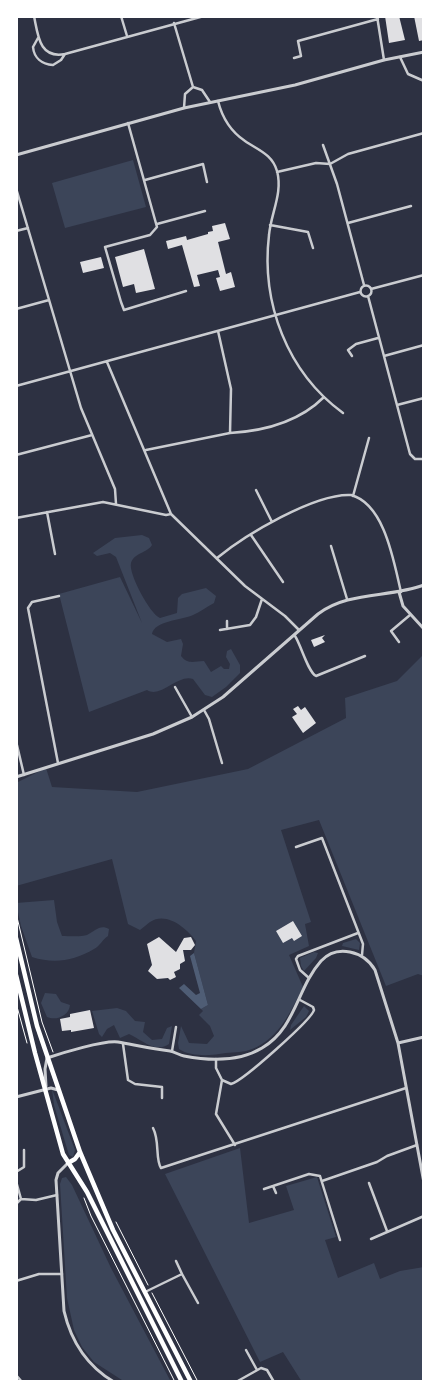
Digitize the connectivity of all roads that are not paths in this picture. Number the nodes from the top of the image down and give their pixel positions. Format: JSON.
{"nodes":[{"id":1,"x":34,"y":16,"type":"edge"},
{"id":2,"x":121,"y":16,"type":"edge"},
{"id":3,"x":204,"y":16,"type":"edge"},
{"id":4,"x":378,"y":18,"type":"edge"},
{"id":5,"x":174,"y":23,"type":"junction"},
{"id":6,"x":126,"y":36,"type":"junction"},
{"id":7,"x":38,"y":38,"type":"junction"},
{"id":8,"x":424,"y":52,"type":"edge"},
{"id":9,"x":65,"y":54,"type":"junction"},
{"id":10,"x":400,"y":57,"type":"junction"},
{"id":11,"x":294,"y":58,"type":"dead end"},
{"id":12,"x":384,"y":60,"type":"junction"},
{"id":13,"x":424,"y":81,"type":"edge"},
{"id":14,"x":192,"y":88,"type":"junction"},
{"id":15,"x":218,"y":101,"type":"junction"},
{"id":16,"x":210,"y":102,"type":"junction"},
{"id":17,"x":184,"y":108,"type":"junction"},
{"id":18,"x":128,"y":124,"type":"junction"},
{"id":19,"x":424,"y":133,"type":"edge"},
{"id":20,"x":323,"y":145,"type":"dead end"},
{"id":21,"x":16,"y":155,"type":"edge"},
{"id":22,"x":330,"y":164,"type":"junction"},
{"id":23,"x":277,"y":172,"type":"junction"},
{"id":24,"x":145,"y":180,"type":"junction"},
{"id":25,"x":207,"y":182,"type":"dead end"},
{"id":26,"x":16,"y":188,"type":"edge"},
{"id":27,"x":411,"y":206,"type":"dead end"},
{"id":28,"x":205,"y":211,"type":"dead end"},
{"id":29,"x":348,"y":223,"type":"junction"},
{"id":30,"x":157,"y":224,"type":"junction"},
{"id":31,"x":270,"y":225,"type":"junction"},
{"id":32,"x":28,"y":228,"type":"junction"},
{"id":33,"x":16,"y":231,"type":"edge"},
{"id":34,"x":313,"y":248,"type":"dead end"},
{"id":35,"x":424,"y":275,"type":"edge"},
{"id":36,"x":364,"y":285,"type":"junction"},
{"id":37,"x":371,"y":289,"type":"junction"},
{"id":38,"x":186,"y":291,"type":"dead end"},
{"id":39,"x":360,"y":292,"type":"junction"},
{"id":40,"x":368,"y":296,"type":"junction"},
{"id":41,"x":49,"y":300,"type":"junction"},
{"id":42,"x":16,"y":309,"type":"edge"},
{"id":43,"x":276,"y":315,"type":"junction"},
{"id":44,"x":218,"y":331,"type":"junction"},
{"id":45,"x":379,"y":338,"type":"junction"},
{"id":46,"x":424,"y":345,"type":"edge"},
{"id":47,"x":352,"y":356,"type":"dead end"},
{"id":48,"x":384,"y":356,"type":"junction"},
{"id":49,"x":107,"y":362,"type":"junction"},
{"id":50,"x":70,"y":371,"type":"junction"},
{"id":51,"x":16,"y":386,"type":"edge"},
{"id":52,"x":324,"y":397,"type":"junction"},
{"id":53,"x":424,"y":398,"type":"edge"},
{"id":54,"x":397,"y":405,"type":"junction"},
{"id":55,"x":343,"y":413,"type":"dead end"},
{"id":56,"x":230,"y":433,"type":"junction"},
{"id":57,"x":92,"y":435,"type":"junction"},
{"id":58,"x":369,"y":438,"type":"dead end"},
{"id":59,"x":146,"y":450,"type":"junction"},
{"id":60,"x":16,"y":455,"type":"edge"},
{"id":61,"x":424,"y":459,"type":"edge"},
{"id":62,"x":256,"y":490,"type":"dead end"},
{"id":63,"x":352,"y":496,"type":"junction"},
{"id":64,"x":116,"y":504,"type":"junction"},
{"id":65,"x":47,"y":511,"type":"junction"},
{"id":66,"x":171,"y":514,"type":"junction"},
{"id":67,"x":16,"y":518,"type":"edge"},
{"id":68,"x":272,"y":522,"type":"junction"},
{"id":69,"x":251,"y":536,"type":"junction"},
{"id":70,"x":331,"y":546,"type":"dead end"},
{"id":71,"x":55,"y":554,"type":"dead end"},
{"id":72,"x":216,"y":558,"type":"junction"},
{"id":73,"x":283,"y":582,"type":"dead end"},
{"id":74,"x":424,"y":585,"type":"edge"},
{"id":75,"x":400,"y":592,"type":"junction"},
{"id":76,"x":59,"y":596,"type":"dead end"},
{"id":77,"x":262,"y":599,"type":"junction"},
{"id":78,"x":347,"y":599,"type":"junction"},
{"id":79,"x":410,"y":615,"type":"junction"},
{"id":80,"x":227,"y":621,"type":"dead end"},
{"id":81,"x":228,"y":629,"type":"junction"},
{"id":82,"x":424,"y":629,"type":"edge"},
{"id":83,"x":220,"y":630,"type":"dead end"},
{"id":84,"x":300,"y":631,"type":"junction"},
{"id":85,"x":295,"y":636,"type":"junction"},
{"id":86,"x":399,"y":642,"type":"dead end"},
{"id":87,"x":365,"y":656,"type":"dead end"},
{"id":88,"x":175,"y":687,"type":"dead end"},
{"id":89,"x":204,"y":710,"type":"junction"},
{"id":90,"x":192,"y":717,"type":"junction"},
{"id":91,"x":16,"y":741,"type":"edge"},
{"id":92,"x":222,"y":763,"type":"dead end"},
{"id":93,"x":58,"y":765,"type":"junction"},
{"id":94,"x":24,"y":775,"type":"junction"},
{"id":95,"x":16,"y":777,"type":"edge"},
{"id":96,"x":296,"y":847,"type":"dead end"},
{"id":97,"x":358,"y":933,"type":"junction"},
{"id":98,"x":16,"y":938,"type":"edge"},
{"id":99,"x":362,"y":955,"type":"junction"},
{"id":100,"x":16,"y":975,"type":"edge"},
{"id":101,"x":310,"y":979,"type":"junction"},
{"id":102,"x":300,"y":1000,"type":"junction"},
{"id":103,"x":176,"y":1027,"type":"dead end"},
{"id":104,"x":424,"y":1037,"type":"edge"},
{"id":105,"x":398,"y":1043,"type":"junction"},
{"id":106,"x":123,"y":1044,"type":"junction"},
{"id":107,"x":172,"y":1051,"type":"junction"},
{"id":108,"x":47,"y":1058,"type":"junction"},
{"id":109,"x":216,"y":1059,"type":"junction"},
{"id":110,"x":222,"y":1080,"type":"junction"},
{"id":111,"x":406,"y":1088,"type":"junction"},
{"id":112,"x":46,"y":1089,"type":"junction"},
{"id":113,"x":58,"y":1090,"type":"junction"},
{"id":114,"x":16,"y":1097,"type":"edge"},
{"id":115,"x":162,"y":1098,"type":"dead end"},
{"id":116,"x":153,"y":1128,"type":"dead end"},
{"id":117,"x":235,"y":1145,"type":"junction"},
{"id":118,"x":417,"y":1145,"type":"junction"},
{"id":119,"x":24,"y":1150,"type":"dead end"},
{"id":120,"x":80,"y":1152,"type":"junction"},
{"id":121,"x":68,"y":1163,"type":"junction"},
{"id":122,"x":423,"y":1171,"type":"edge"},
{"id":123,"x":16,"y":1172,"type":"edge"},
{"id":124,"x":16,"y":1181,"type":"edge"},
{"id":125,"x":322,"y":1181,"type":"junction"},
{"id":126,"x":424,"y":1183,"type":"edge"},
{"id":127,"x":370,"y":1184,"type":"dead end"},
{"id":128,"x":273,"y":1186,"type":"junction"},
{"id":129,"x":264,"y":1189,"type":"dead end"},
{"id":130,"x":276,"y":1193,"type":"dead end"},
{"id":131,"x":58,"y":1195,"type":"junction"},
{"id":132,"x":21,"y":1199,"type":"junction"},
{"id":133,"x":16,"y":1204,"type":"edge"},
{"id":134,"x":424,"y":1216,"type":"edge"},
{"id":135,"x":387,"y":1232,"type":"junction"},
{"id":136,"x":371,"y":1239,"type":"dead end"},
{"id":137,"x":340,"y":1240,"type":"dead end"},
{"id":138,"x":176,"y":1261,"type":"dead end"},
{"id":139,"x":62,"y":1274,"type":"junction"},
{"id":140,"x":182,"y":1274,"type":"junction"},
{"id":141,"x":16,"y":1281,"type":"edge"},
{"id":142,"x":148,"y":1291,"type":"junction"},
{"id":143,"x":198,"y":1303,"type":"dead end"},
{"id":144,"x":246,"y":1350,"type":"dead end"},
{"id":145,"x":257,"y":1370,"type":"junction"},
{"id":146,"x":16,"y":1375,"type":"edge"},
{"id":147,"x":106,"y":1377,"type":"junction"},
{"id":148,"x":22,"y":1382,"type":"edge"},
{"id":149,"x":104,"y":1382,"type":"edge"},
{"id":150,"x":114,"y":1382,"type":"edge"},
{"id":151,"x":182,"y":1382,"type":"edge"},
{"id":152,"x":191,"y":1382,"type":"edge"},
{"id":153,"x":236,"y":1382,"type":"edge"},
{"id":154,"x":274,"y":1382,"type":"edge"}],
"edges":[{"from":1,"to":7,"type":"street"},
{"from":2,"to":6,"type":"street"},
{"from":3,"to":5,"type":"street"},
{"from":4,"to":11,"type":"street"},
{"from":4,"to":12,"type":"street"},
{"from":5,"to":6,"type":"street"},
{"from":5,"to":14,"type":"street"},
{"from":6,"to":9,"type":"street"},
{"from":7,"to":9,"type":"street"},
{"from":7,"to":9,"type":"street"},
{"from":8,"to":10,"type":"street"},
{"from":10,"to":12,"type":"street"},
{"from":10,"to":13,"type":"street"},
{"from":12,"to":15,"type":"street"},
{"from":14,"to":16,"type":"street"},
{"from":14,"to":17,"type":"street"},
{"from":15,"to":16,"type":"street"},
{"from":15,"to":23,"type":"street"},
{"from":16,"to":17,"type":"street"},
{"from":17,"to":18,"type":"street"},
{"from":18,"to":21,"type":"street"},
{"from":18,"to":24,"type":"street"},
{"from":19,"to":22,"type":"street"},
{"from":20,"to":22,"type":"street"},
{"from":22,"to":23,"type":"street"},
{"from":22,"to":29,"type":"street"},
{"from":23,"to":31,"type":"street"},
{"from":24,"to":25,"type":"street"},
{"from":24,"to":30,"type":"street"},
{"from":26,"to":32,"type":"street"},
{"from":27,"to":29,"type":"street"},
{"from":28,"to":30,"type":"street"},
{"from":29,"to":36,"type":"street"},
{"from":30,"to":38,"type":"street"},
{"from":31,"to":34,"type":"street"},
{"from":31,"to":43,"type":"street"},
{"from":32,"to":33,"type":"street"},
{"from":32,"to":41,"type":"street"},
{"from":35,"to":37,"type":"street"},
{"from":36,"to":37,"type":"street"},
{"from":36,"to":39,"type":"street"},
{"from":37,"to":40,"type":"street"},
{"from":39,"to":40,"type":"street"},
{"from":39,"to":43,"type":"street"},
{"from":40,"to":45,"type":"street"},
{"from":41,"to":42,"type":"street"},
{"from":41,"to":50,"type":"street"},
{"from":43,"to":44,"type":"street"},
{"from":43,"to":52,"type":"street"},
{"from":44,"to":49,"type":"street"},
{"from":44,"to":56,"type":"street"},
{"from":45,"to":47,"type":"street"},
{"from":45,"to":48,"type":"street"},
{"from":46,"to":48,"type":"street"},
{"from":48,"to":54,"type":"street"},
{"from":49,"to":50,"type":"street"},
{"from":49,"to":59,"type":"street"},
{"from":50,"to":51,"type":"street"},
{"from":50,"to":57,"type":"street"},
{"from":52,"to":55,"type":"street"},
{"from":52,"to":56,"type":"street"},
{"from":53,"to":54,"type":"street"},
{"from":54,"to":61,"type":"street"},
{"from":56,"to":59,"type":"street"},
{"from":57,"to":60,"type":"street"},
{"from":57,"to":64,"type":"street"},
{"from":58,"to":63,"type":"street"},
{"from":59,"to":66,"type":"street"},
{"from":62,"to":68,"type":"street"},
{"from":63,"to":68,"type":"street"},
{"from":63,"to":75,"type":"street"},
{"from":64,"to":65,"type":"street"},
{"from":64,"to":66,"type":"street"},
{"from":65,"to":67,"type":"street"},
{"from":65,"to":71,"type":"street"},
{"from":66,"to":72,"type":"street"},
{"from":68,"to":69,"type":"street"},
{"from":69,"to":72,"type":"street"},
{"from":69,"to":73,"type":"street"},
{"from":70,"to":78,"type":"street"},
{"from":72,"to":77,"type":"street"},
{"from":74,"to":75,"type":"street"},
{"from":75,"to":78,"type":"street"},
{"from":75,"to":79,"type":"street"},
{"from":76,"to":93,"type":"street"},
{"from":77,"to":81,"type":"street"},
{"from":77,"to":84,"type":"street"},
{"from":78,"to":84,"type":"street"},
{"from":79,"to":82,"type":"street"},
{"from":79,"to":86,"type":"street"},
{"from":80,"to":81,"type":"street"},
{"from":81,"to":83,"type":"street"},
{"from":84,"to":85,"type":"street"},
{"from":85,"to":87,"type":"street"},
{"from":85,"to":89,"type":"street"},
{"from":88,"to":90,"type":"street"},
{"from":89,"to":90,"type":"street"},
{"from":89,"to":92,"type":"street"},
{"from":90,"to":93,"type":"street"},
{"from":91,"to":94,"type":"street"},
{"from":93,"to":94,"type":"street"},
{"from":94,"to":95,"type":"street"},
{"from":96,"to":97,"type":"street"},
{"from":97,"to":99,"type":"street"},
{"from":97,"to":101,"type":"street"},
{"from":98,"to":108,"type":"main road"},
{"from":99,"to":101,"type":"street"},
{"from":99,"to":105,"type":"street"},
{"from":100,"to":112,"type":"main road"},
{"from":101,"to":102,"type":"street"},
{"from":102,"to":109,"type":"street"},
{"from":102,"to":110,"type":"street"},
{"from":103,"to":107,"type":"street"},
{"from":104,"to":105,"type":"street"},
{"from":105,"to":111,"type":"street"},
{"from":106,"to":107,"type":"street"},
{"from":106,"to":108,"type":"street"},
{"from":106,"to":115,"type":"street"},
{"from":107,"to":109,"type":"street"},
{"from":108,"to":112,"type":"street"},
{"from":108,"to":113,"type":"main road"},
{"from":109,"to":110,"type":"street"},
{"from":110,"to":117,"type":"street"},
{"from":111,"to":117,"type":"street"},
{"from":111,"to":118,"type":"street"},
{"from":112,"to":113,"type":"street"},
{"from":112,"to":114,"type":"street"},
{"from":112,"to":121,"type":"main road"},
{"from":113,"to":120,"type":"main road"},
{"from":116,"to":117,"type":"street"},
{"from":118,"to":122,"type":"street"},
{"from":118,"to":125,"type":"street"},
{"from":119,"to":123,"type":"street"},
{"from":120,"to":121,"type":"main road"},
{"from":120,"to":142,"type":"main road"},
{"from":121,"to":131,"type":"street"},
{"from":121,"to":151,"type":"main road"},
{"from":122,"to":126,"type":"street"},
{"from":124,"to":132,"type":"street"},
{"from":125,"to":128,"type":"street"},
{"from":125,"to":137,"type":"street"},
{"from":127,"to":135,"type":"street"},
{"from":128,"to":129,"type":"street"},
{"from":128,"to":130,"type":"street"},
{"from":131,"to":132,"type":"street"},
{"from":131,"to":139,"type":"street"},
{"from":132,"to":133,"type":"street"},
{"from":134,"to":135,"type":"street"},
{"from":135,"to":136,"type":"street"},
{"from":138,"to":140,"type":"street"},
{"from":139,"to":141,"type":"street"},
{"from":139,"to":147,"type":"street"},
{"from":140,"to":142,"type":"street"},
{"from":140,"to":143,"type":"street"},
{"from":142,"to":152,"type":"main road"},
{"from":144,"to":145,"type":"street"},
{"from":145,"to":153,"type":"street"},
{"from":145,"to":154,"type":"street"},
{"from":146,"to":148,"type":"street"},
{"from":147,"to":149,"type":"street"},
{"from":147,"to":150,"type":"street"}]}
